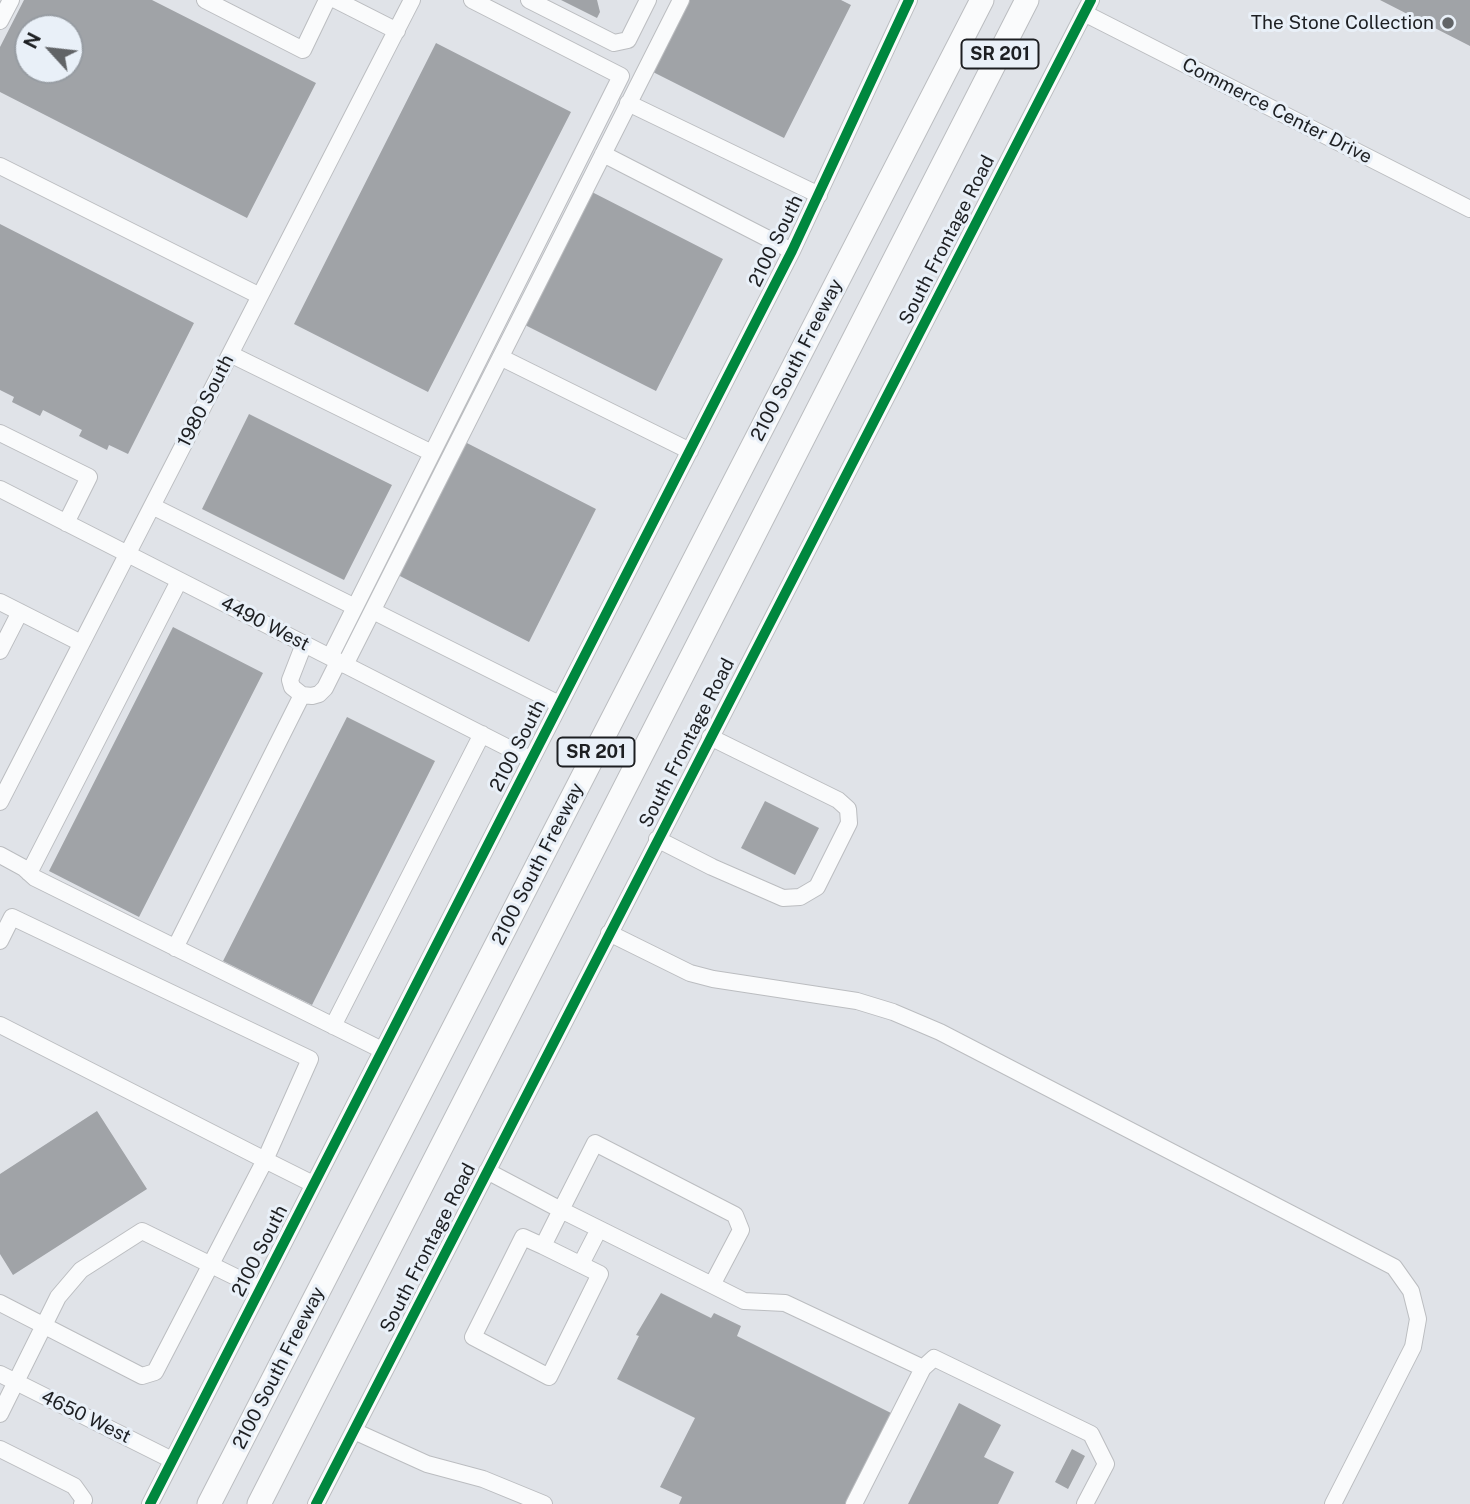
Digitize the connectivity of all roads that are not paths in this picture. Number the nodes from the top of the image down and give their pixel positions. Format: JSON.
{"nodes":[{"id":1,"x":10,"y":0,"type":"edge"},
{"id":2,"x":205,"y":0,"type":"edge"},
{"id":3,"x":327,"y":0,"type":"edge"},
{"id":4,"x":336,"y":0,"type":"edge"},
{"id":5,"x":412,"y":0,"type":"edge"},
{"id":6,"x":472,"y":0,"type":"edge"},
{"id":7,"x":529,"y":0,"type":"edge"},
{"id":8,"x":649,"y":0,"type":"edge"},
{"id":9,"x":681,"y":0,"type":"edge"},
{"id":10,"x":909,"y":0,"type":"edge"},
{"id":11,"x":982,"y":0,"type":"edge"},
{"id":12,"x":1027,"y":0,"type":"edge"},
{"id":13,"x":1087,"y":7,"type":"edge"},
{"id":14,"x":0,"y":21,"type":"edge"},
{"id":15,"x":397,"y":31,"type":"junction"},
{"id":16,"x":628,"y":103,"type":"junction"},
{"id":17,"x":603,"y":154,"type":"junction"},
{"id":18,"x":0,"y":166,"type":"edge"},
{"id":19,"x":819,"y":195,"type":"junction"},
{"id":20,"x":1470,"y":209,"type":"edge"},
{"id":21,"x":792,"y":251,"type":"junction"},
{"id":22,"x":260,"y":296,"type":"junction"},
{"id":23,"x":230,"y":354,"type":"junction"},
{"id":24,"x":502,"y":358,"type":"junction"},
{"id":25,"x":0,"y":433,"type":"edge"},
{"id":26,"x":690,"y":451,"type":"junction"},
{"id":27,"x":432,"y":453,"type":"junction"},
{"id":28,"x":0,"y":489,"type":"edge"},
{"id":29,"x":152,"y":506,"type":"junction"},
{"id":30,"x":66,"y":523,"type":"junction"},
{"id":31,"x":127,"y":554,"type":"junction"},
{"id":32,"x":179,"y":581,"type":"junction"},
{"id":33,"x":0,"y":603,"type":"edge"},
{"id":34,"x":355,"y":607,"type":"junction"},
{"id":35,"x":373,"y":611,"type":"junction"},
{"id":36,"x":20,"y":612,"type":"junction"},
{"id":37,"x":81,"y":643,"type":"junction"},
{"id":38,"x":304,"y":644,"type":"junction"},
{"id":39,"x":0,"y":651,"type":"edge"},
{"id":40,"x":338,"y":662,"type":"junction"},
{"id":41,"x":302,"y":695,"type":"junction"},
{"id":42,"x":559,"y":704,"type":"junction"},
{"id":43,"x":482,"y":734,"type":"junction"},
{"id":44,"x":710,"y":737,"type":"junction"},
{"id":45,"x":530,"y":759,"type":"junction"},
{"id":46,"x":0,"y":802,"type":"edge"},
{"id":47,"x":657,"y":839,"type":"junction"},
{"id":48,"x":0,"y":855,"type":"edge"},
{"id":49,"x":29,"y":873,"type":"junction"},
{"id":50,"x":609,"y":933,"type":"junction"},
{"id":51,"x":0,"y":941,"type":"edge"},
{"id":52,"x":175,"y":948,"type":"junction"},
{"id":53,"x":0,"y":1025,"type":"edge"},
{"id":54,"x":333,"y":1026,"type":"junction"},
{"id":55,"x":382,"y":1050,"type":"junction"},
{"id":56,"x":265,"y":1160,"type":"junction"},
{"id":57,"x":487,"y":1171,"type":"junction"},
{"id":58,"x":313,"y":1184,"type":"junction"},
{"id":59,"x":561,"y":1210,"type":"junction"},
{"id":60,"x":599,"y":1229,"type":"junction"},
{"id":61,"x":543,"y":1246,"type":"junction"},
{"id":62,"x":213,"y":1264,"type":"junction"},
{"id":63,"x":581,"y":1264,"type":"junction"},
{"id":64,"x":712,"y":1285,"type":"junction"},
{"id":65,"x":260,"y":1289,"type":"junction"},
{"id":66,"x":0,"y":1303,"type":"edge"},
{"id":67,"x":45,"y":1325,"type":"junction"},
{"id":68,"x":923,"y":1368,"type":"junction"},
{"id":69,"x":0,"y":1374,"type":"edge"},
{"id":70,"x":17,"y":1382,"type":"junction"},
{"id":71,"x":0,"y":1414,"type":"edge"},
{"id":72,"x":354,"y":1431,"type":"junction"},
{"id":73,"x":0,"y":1449,"type":"edge"},
{"id":74,"x":172,"y":1460,"type":"junction"},
{"id":75,"x":82,"y":1504,"type":"edge"},
{"id":76,"x":150,"y":1504,"type":"edge"},
{"id":77,"x":209,"y":1504,"type":"edge"},
{"id":78,"x":259,"y":1504,"type":"edge"},
{"id":79,"x":317,"y":1504,"type":"edge"},
{"id":80,"x":544,"y":1504,"type":"edge"},
{"id":81,"x":854,"y":1504,"type":"edge"},
{"id":82,"x":1085,"y":1504,"type":"edge"},
{"id":83,"x":1333,"y":1504,"type":"edge"}],
"edges":[{"from":1,"to":14,"type":"street"},
{"from":2,"to":3,"type":"street"},
{"from":4,"to":15,"type":"street"},
{"from":5,"to":15,"type":"street","name":"1980 South"},
{"from":6,"to":27,"type":"street"},
{"from":7,"to":8,"type":"street"},
{"from":9,"to":16,"type":"street"},
{"from":10,"to":19,"type":"street","name":"2100 South"},
{"from":11,"to":77,"type":"highway","name":"2100 South Freeway","number":"SR 201"},
{"from":12,"to":78,"type":"highway","number":"SR 201"},
{"from":13,"to":20,"type":"street","name":"Commerce Center Drive"},
{"from":13,"to":44,"type":"street","name":"South Frontage Road"},
{"from":15,"to":22,"type":"street","name":"1980 South"},
{"from":16,"to":17,"type":"street"},
{"from":16,"to":19,"type":"street"},
{"from":17,"to":21,"type":"street"},
{"from":17,"to":24,"type":"street"},
{"from":18,"to":22,"type":"street"},
{"from":19,"to":21,"type":"street","name":"2100 South"},
{"from":21,"to":26,"type":"street","name":"2100 South"},
{"from":22,"to":23,"type":"street","name":"1980 South"},
{"from":23,"to":27,"type":"street"},
{"from":23,"to":29,"type":"street","name":"1980 South"},
{"from":24,"to":26,"type":"street"},
{"from":24,"to":35,"type":"street"},
{"from":25,"to":30,"type":"street"},
{"from":26,"to":42,"type":"street","name":"2100 South"},
{"from":27,"to":34,"type":"street"},
{"from":28,"to":30,"type":"street","name":"4490 West"},
{"from":29,"to":31,"type":"street","name":"1980 South"},
{"from":29,"to":34,"type":"street"},
{"from":30,"to":31,"type":"street","name":"4490 West"},
{"from":31,"to":32,"type":"street","name":"4490 West"},
{"from":31,"to":37,"type":"street","name":"1980 South"},
{"from":32,"to":38,"type":"street","name":"4490 West"},
{"from":32,"to":49,"type":"street"},
{"from":33,"to":36,"type":"street"},
{"from":34,"to":40,"type":"street"},
{"from":35,"to":40,"type":"street"},
{"from":35,"to":42,"type":"street"},
{"from":36,"to":37,"type":"street"},
{"from":36,"to":39,"type":"street"},
{"from":37,"to":46,"type":"street","name":"1980 South"},
{"from":38,"to":40,"type":"street","name":"4490 West"},
{"from":38,"to":41,"type":"street"},
{"from":40,"to":41,"type":"street"},
{"from":40,"to":43,"type":"street","name":"4490 West"},
{"from":41,"to":52,"type":"street"},
{"from":42,"to":45,"type":"street","name":"2100 South"},
{"from":43,"to":45,"type":"street","name":"4490 West"},
{"from":43,"to":54,"type":"street"},
{"from":44,"to":47,"type":"street","name":"South Frontage Road"},
{"from":44,"to":47,"type":"street"},
{"from":45,"to":55,"type":"street","name":"2100 South"},
{"from":47,"to":50,"type":"street","name":"South Frontage Road"},
{"from":48,"to":49,"type":"street"},
{"from":49,"to":52,"type":"street"},
{"from":50,"to":57,"type":"street","name":"South Frontage Road"},
{"from":50,"to":83,"type":"street"},
{"from":51,"to":56,"type":"street"},
{"from":52,"to":54,"type":"street"},
{"from":53,"to":56,"type":"street"},
{"from":54,"to":55,"type":"street"},
{"from":55,"to":58,"type":"street","name":"2100 South"},
{"from":56,"to":58,"type":"street"},
{"from":56,"to":62,"type":"street"},
{"from":57,"to":59,"type":"street"},
{"from":57,"to":72,"type":"street","name":"South Frontage Road"},
{"from":58,"to":65,"type":"street","name":"2100 South"},
{"from":59,"to":60,"type":"street"},
{"from":59,"to":61,"type":"street"},
{"from":59,"to":64,"type":"street"},
{"from":60,"to":63,"type":"street"},
{"from":60,"to":64,"type":"street"},
{"from":61,"to":63,"type":"street"},
{"from":61,"to":63,"type":"street"},
{"from":62,"to":65,"type":"street"},
{"from":62,"to":67,"type":"street"},
{"from":62,"to":67,"type":"street"},
{"from":64,"to":68,"type":"street"},
{"from":65,"to":74,"type":"street","name":"2100 South"},
{"from":66,"to":67,"type":"street"},
{"from":67,"to":70,"type":"street"},
{"from":68,"to":81,"type":"street"},
{"from":68,"to":82,"type":"street"},
{"from":69,"to":70,"type":"street","name":"4650 West"},
{"from":70,"to":71,"type":"street"},
{"from":70,"to":74,"type":"street","name":"4650 West"},
{"from":72,"to":79,"type":"street","name":"South Frontage Road"},
{"from":72,"to":80,"type":"street"},
{"from":73,"to":75,"type":"street"},
{"from":74,"to":76,"type":"street","name":"2100 South"}]}
